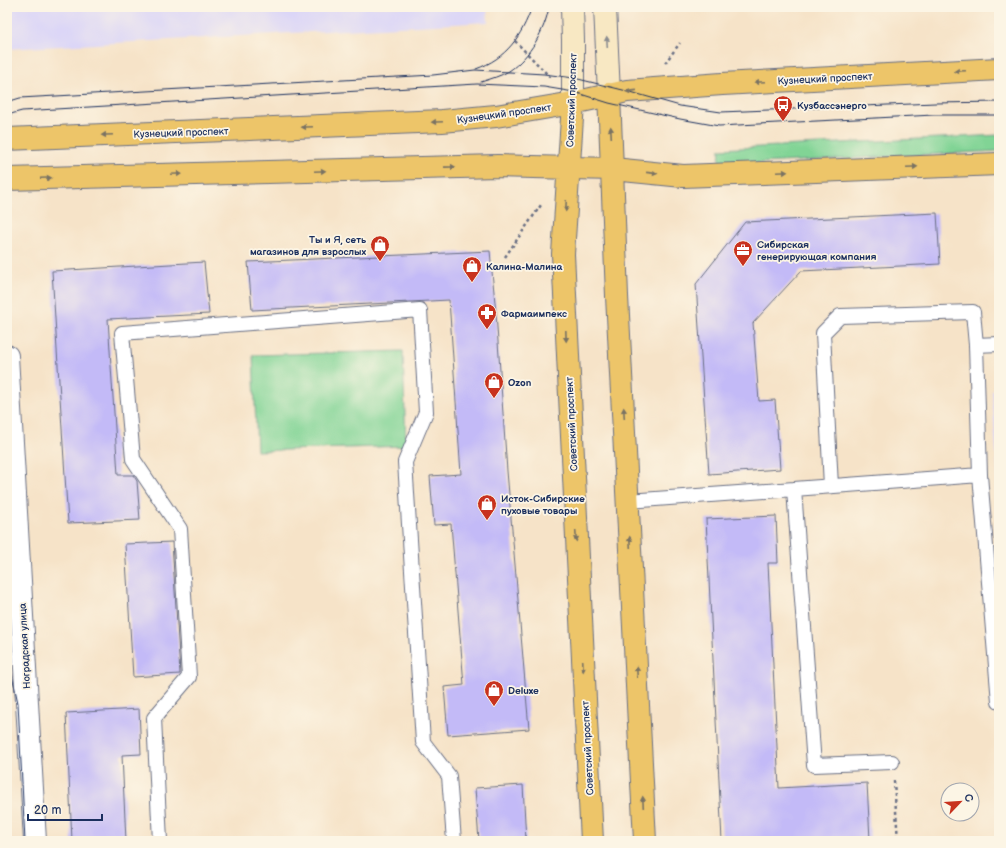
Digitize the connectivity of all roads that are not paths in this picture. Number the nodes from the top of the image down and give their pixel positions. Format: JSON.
{"nodes":[{"id":1,"x":572,"y":7,"type":"edge"},
{"id":2,"x":605,"y":7,"type":"edge"},
{"id":3,"x":999,"y":69,"type":"edge"},
{"id":4,"x":609,"y":94,"type":"junction"},
{"id":5,"x":573,"y":103,"type":"junction"},
{"id":6,"x":7,"y":139,"type":"edge"},
{"id":7,"x":999,"y":164,"type":"edge"},
{"id":8,"x":568,"y":167,"type":"junction"},
{"id":9,"x":613,"y":169,"type":"junction"},
{"id":10,"x":7,"y":179,"type":"edge"},
{"id":11,"x":999,"y":344,"type":"edge"},
{"id":12,"x":976,"y":345,"type":"junction"},
{"id":13,"x":7,"y":356,"type":"edge"},
{"id":14,"x":980,"y":475,"type":"junction"},
{"id":15,"x":831,"y":486,"type":"junction"},
{"id":16,"x":794,"y":489,"type":"junction"},
{"id":17,"x":628,"y":501,"type":"junction"},
{"id":18,"x":999,"y":702,"type":"edge"},
{"id":19,"x":892,"y":762,"type":"road end"},
{"id":20,"x":36,"y":841,"type":"edge"},
{"id":21,"x":160,"y":841,"type":"edge"},
{"id":22,"x":454,"y":841,"type":"edge"},
{"id":23,"x":592,"y":841,"type":"edge"},
{"id":24,"x":645,"y":841,"type":"edge"}],
"edges":[{"from":1,"to":5,"type":"main road","name":"Советский проспект"},
{"from":4,"to":2,"type":"main road","one_way":true},
{"from":3,"to":4,"type":"main road","name":"Кузнецкий проспект","one_way":true},
{"from":4,"to":5,"type":"main road","name":"Кузнецкий проспект"},
{"from":9,"to":4,"type":"main road","one_way":true},
{"from":5,"to":6,"type":"main road","name":"Кузнецкий проспект","one_way":true},
{"from":5,"to":8,"type":"main road","name":"Советский проспект"},
{"from":9,"to":7,"type":"main road","one_way":true},
{"from":8,"to":9,"type":"main road"},
{"from":10,"to":8,"type":"main road","one_way":true},
{"from":8,"to":23,"type":"main road","name":"Советский проспект","one_way":true},
{"from":17,"to":9,"type":"main road","one_way":true},
{"from":11,"to":12,"type":"lane"},
{"from":12,"to":14,"type":"lane"},
{"from":12,"to":15,"type":"lane"},
{"from":13,"to":20,"type":"street","name":"Ноградская улица"},
{"from":14,"to":15,"type":"lane"},
{"from":14,"to":18,"type":"lane"},
{"from":15,"to":16,"type":"lane"},
{"from":16,"to":17,"type":"lane"},
{"from":16,"to":19,"type":"lane"},
{"from":24,"to":17,"type":"main road","one_way":true},
{"from":21,"to":22,"type":"lane"}]}
